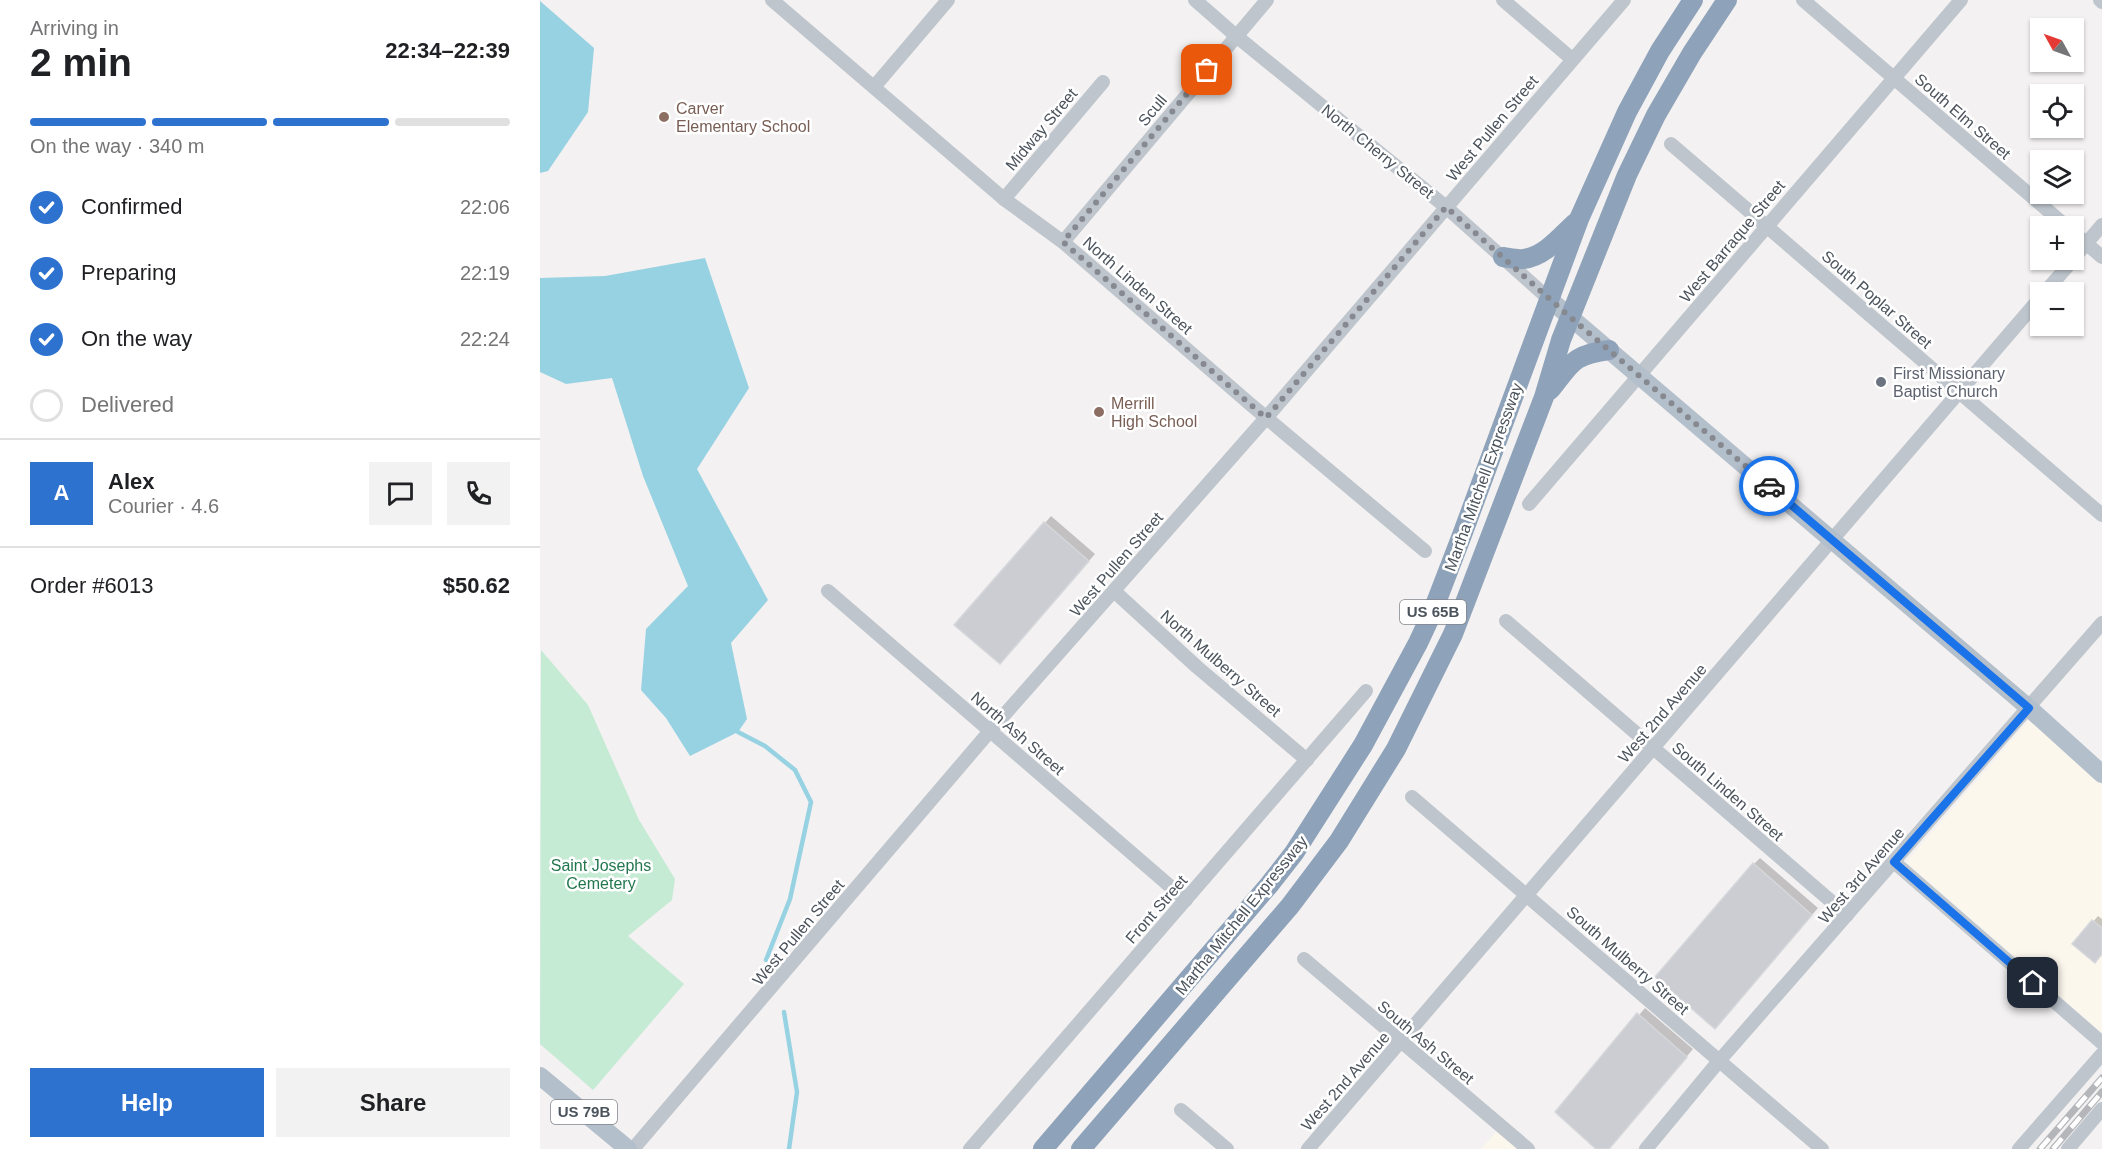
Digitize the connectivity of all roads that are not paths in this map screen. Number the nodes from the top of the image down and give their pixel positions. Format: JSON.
{"nodes":[{"id":1,"x":772,"y":0,"type":"edge"},
{"id":2,"x":948,"y":0,"type":"edge"},
{"id":3,"x":1195,"y":0,"type":"edge"},
{"id":4,"x":1267,"y":0,"type":"edge"},
{"id":5,"x":1503,"y":0,"type":"edge"},
{"id":6,"x":1624,"y":0,"type":"edge"},
{"id":7,"x":1693,"y":0,"type":"edge"},
{"id":8,"x":1727,"y":0,"type":"edge"},
{"id":9,"x":1803,"y":0,"type":"edge"},
{"id":10,"x":1961,"y":0,"type":"edge"},
{"id":11,"x":1235,"y":35,"type":"junction"},
{"id":12,"x":1572,"y":59,"type":"junction"},
{"id":13,"x":1894,"y":78,"type":"junction"},
{"id":14,"x":1103,"y":82,"type":"dead end"},
{"id":15,"x":874,"y":87,"type":"junction"},
{"id":16,"x":1671,"y":144,"type":"dead end"},
{"id":17,"x":1004,"y":199,"type":"junction"},
{"id":18,"x":1446,"y":207,"type":"junction"},
{"id":19,"x":2054,"y":216,"type":"edge"},
{"id":20,"x":1579,"y":219,"type":"junction"},
{"id":21,"x":2102,"y":225,"type":"edge"},
{"id":22,"x":1767,"y":226,"type":"junction"},
{"id":23,"x":1063,"y":242,"type":"junction"},
{"id":24,"x":2086,"y":244,"type":"junction"},
{"id":25,"x":2084,"y":246,"type":"edge"},
{"id":26,"x":1503,"y":256,"type":"junction"},
{"id":27,"x":2102,"y":257,"type":"edge"},
{"id":28,"x":2064,"y":270,"type":"edge"},
{"id":29,"x":2053,"y":282,"type":"edge"},
{"id":30,"x":1549,"y":299,"type":"junction"},
{"id":31,"x":2030,"y":310,"type":"edge"},
{"id":32,"x":1570,"y":317,"type":"junction"},
{"id":33,"x":1609,"y":350,"type":"junction"},
{"id":34,"x":1640,"y":376,"type":"junction"},
{"id":35,"x":1961,"y":393,"type":"junction"},
{"id":36,"x":1544,"y":397,"type":"junction"},
{"id":37,"x":1266,"y":418,"type":"junction"},
{"id":38,"x":1529,"y":504,"type":"dead end"},
{"id":39,"x":2102,"y":515,"type":"edge"},
{"id":40,"x":1833,"y":540,"type":"junction"},
{"id":41,"x":1425,"y":551,"type":"dead end"},
{"id":42,"x":828,"y":591,"type":"dead end"},
{"id":43,"x":1114,"y":591,"type":"junction"},
{"id":44,"x":1506,"y":621,"type":"dead end"},
{"id":45,"x":2102,"y":623,"type":"edge"},
{"id":46,"x":1366,"y":690,"type":"dead end"},
{"id":47,"x":2029,"y":708,"type":"junction"},
{"id":48,"x":990,"y":731,"type":"junction"},
{"id":49,"x":1653,"y":749,"type":"junction"},
{"id":50,"x":1307,"y":760,"type":"junction"},
{"id":51,"x":2102,"y":774,"type":"edge"},
{"id":52,"x":1412,"y":797,"type":"dead end"},
{"id":53,"x":1894,"y":862,"type":"junction"},
{"id":54,"x":1528,"y":895,"type":"junction"},
{"id":55,"x":1186,"y":900,"type":"junction"},
{"id":56,"x":1847,"y":915,"type":"junction"},
{"id":57,"x":1304,"y":959,"type":"dead end"},
{"id":58,"x":1400,"y":1042,"type":"junction"},
{"id":59,"x":2102,"y":1043,"type":"edge"},
{"id":60,"x":2102,"y":1054,"type":"edge"},
{"id":61,"x":1719,"y":1061,"type":"junction"},
{"id":62,"x":540,"y":1076,"type":"edge"},
{"id":63,"x":2102,"y":1109,"type":"edge"},
{"id":64,"x":1181,"y":1110,"type":"dead end"},
{"id":65,"x":628,"y":1149,"type":"edge"},
{"id":66,"x":633,"y":1149,"type":"edge"},
{"id":67,"x":970,"y":1149,"type":"edge"},
{"id":68,"x":1043,"y":1149,"type":"edge"},
{"id":69,"x":1081,"y":1149,"type":"edge"},
{"id":70,"x":1227,"y":1149,"type":"edge"},
{"id":71,"x":1308,"y":1149,"type":"edge"},
{"id":72,"x":1528,"y":1149,"type":"edge"},
{"id":73,"x":1646,"y":1149,"type":"edge"},
{"id":74,"x":1822,"y":1149,"type":"edge"},
{"id":75,"x":2019,"y":1149,"type":"edge"},
{"id":76,"x":2068,"y":1149,"type":"edge"}],
"edges":[{"from":1,"to":15,"type":"street","name":"North Linden Street"},
{"from":2,"to":15,"type":"street"},
{"from":3,"to":11,"type":"street","name":"North Cherry Street"},
{"from":4,"to":11,"type":"street","name":"Scull"},
{"from":5,"to":12,"type":"street"},
{"from":6,"to":12,"type":"street","name":"West Pullen Street"},
{"from":7,"to":20,"type":"highway","name":"Martha Mitchell Expressway","number":"US 65B"},
{"from":8,"to":32,"type":"highway","name":"Martha Mitchell Expressway","number":"US 65B"},
{"from":9,"to":13,"type":"street","name":"South Elm Street"},
{"from":10,"to":13,"type":"street","name":"West Barraque Street"},
{"from":11,"to":18,"type":"street","name":"North Cherry Street"},
{"from":11,"to":23,"type":"street","name":"Scull"},
{"from":12,"to":18,"type":"street","name":"West Pullen Street"},
{"from":13,"to":19,"type":"street","name":"South Elm Street"},
{"from":13,"to":22,"type":"street","name":"West Barraque Street"},
{"from":14,"to":17,"type":"street","name":"Midway Street"},
{"from":15,"to":17,"type":"street","name":"North Linden Street"},
{"from":16,"to":22,"type":"street","name":"South Poplar Street"},
{"from":17,"to":23,"type":"street","name":"North Linden Street"},
{"from":18,"to":26,"type":"street","name":"North Cherry Street"},
{"from":18,"to":37,"type":"street","name":"West Pullen Street"},
{"from":20,"to":26,"type":"highway"},
{"from":20,"to":30,"type":"highway","name":"Martha Mitchell Expressway","number":"US 65B"},
{"from":21,"to":24,"type":"street"},
{"from":22,"to":34,"type":"street","name":"West Barraque Street"},
{"from":22,"to":35,"type":"street","name":"South Poplar Street"},
{"from":23,"to":37,"type":"street","name":"North Linden Street"},
{"from":24,"to":25,"type":"street"},
{"from":24,"to":27,"type":"street"},
{"from":26,"to":30,"type":"street","name":"North Cherry Street"},
{"from":28,"to":29,"type":"street"},
{"from":30,"to":32,"type":"main road","name":"North Cherry Street"},
{"from":30,"to":68,"type":"highway","name":"Martha Mitchell Expressway","number":"US 65B"},
{"from":31,"to":35,"type":"street","name":"West 2nd Avenue"},
{"from":32,"to":33,"type":"main road","name":"North Cherry Street"},
{"from":32,"to":36,"type":"highway","name":"Martha Mitchell Expressway","number":"US 65B"},
{"from":33,"to":34,"type":"main road","name":"North Cherry Street"},
{"from":33,"to":36,"type":"highway"},
{"from":34,"to":38,"type":"street","name":"West Barraque Street"},
{"from":34,"to":40,"type":"main road","name":"North Cherry Street"},
{"from":35,"to":39,"type":"street","name":"South Poplar Street"},
{"from":35,"to":40,"type":"street","name":"West 2nd Avenue"},
{"from":36,"to":69,"type":"highway","name":"Martha Mitchell Expressway","number":"US 65B"},
{"from":37,"to":41,"type":"street","name":"North Linden Street"},
{"from":37,"to":43,"type":"street","name":"West Pullen Street"},
{"from":40,"to":47,"type":"main road","name":"North Cherry Street"},
{"from":40,"to":49,"type":"street","name":"West 2nd Avenue"},
{"from":42,"to":48,"type":"street","name":"North Ash Street"},
{"from":43,"to":48,"type":"street","name":"West Pullen Street"},
{"from":43,"to":50,"type":"street","name":"North Mulberry Street"},
{"from":44,"to":49,"type":"street","name":"South Linden Street"},
{"from":45,"to":47,"type":"street","name":"West 3rd Avenue"},
{"from":46,"to":50,"type":"street","name":"Front Street"},
{"from":47,"to":51,"type":"main road","name":"North Cherry Street"},
{"from":47,"to":53,"type":"street","name":"West 3rd Avenue"},
{"from":48,"to":55,"type":"street","name":"North Ash Street"},
{"from":48,"to":66,"type":"street","name":"West Pullen Street"},
{"from":49,"to":54,"type":"street","name":"West 2nd Avenue"},
{"from":49,"to":56,"type":"street","name":"South Linden Street"},
{"from":50,"to":55,"type":"street","name":"Front Street"},
{"from":52,"to":54,"type":"street","name":"South Mulberry Street"},
{"from":53,"to":56,"type":"street","name":"West 3rd Avenue"},
{"from":53,"to":59,"type":"street"},
{"from":54,"to":58,"type":"street","name":"West 2nd Avenue"},
{"from":54,"to":61,"type":"street","name":"South Mulberry Street"},
{"from":55,"to":67,"type":"street","name":"Front Street"},
{"from":56,"to":61,"type":"street","name":"West 3rd Avenue"},
{"from":57,"to":58,"type":"street","name":"South Ash Street"},
{"from":58,"to":71,"type":"street","name":"West 2nd Avenue"},
{"from":58,"to":72,"type":"street","name":"South Ash Street"},
{"from":60,"to":75,"type":"street"},
{"from":61,"to":73,"type":"street","name":"West 3rd Avenue"},
{"from":61,"to":74,"type":"street","name":"South Mulberry Street"},
{"from":62,"to":65,"type":"main road","number":"US 79B"},
{"from":63,"to":76,"type":"street"},
{"from":64,"to":70,"type":"street"}]}
